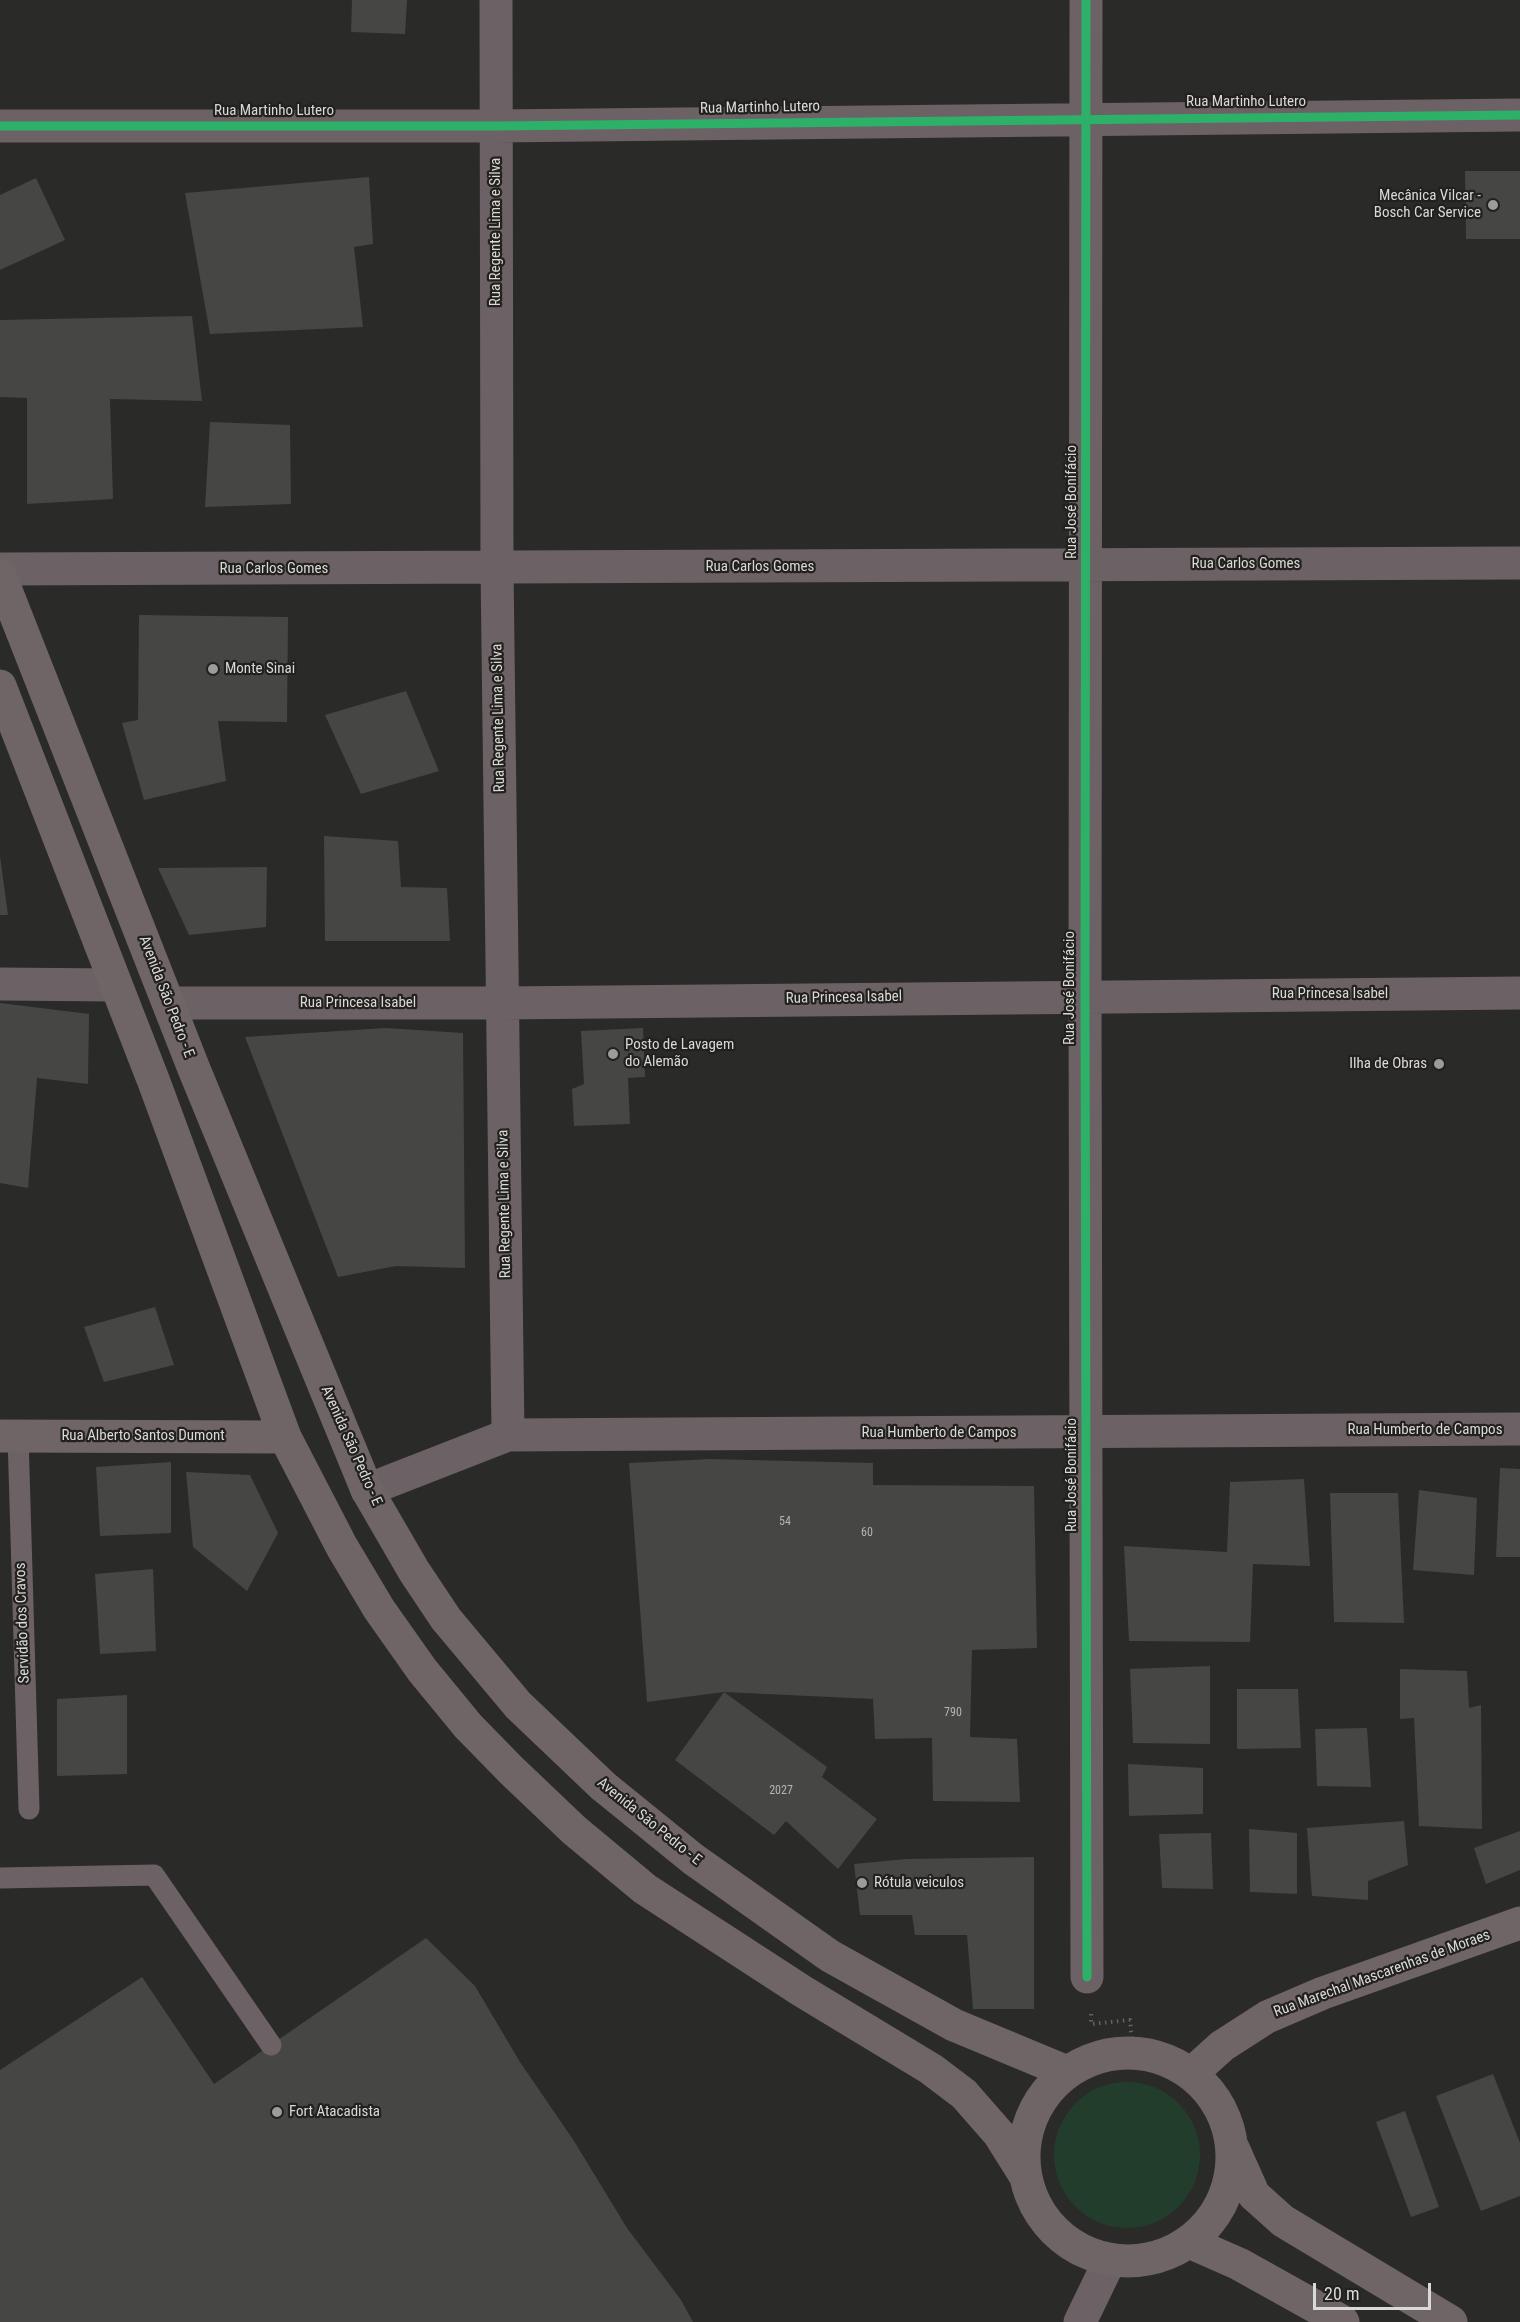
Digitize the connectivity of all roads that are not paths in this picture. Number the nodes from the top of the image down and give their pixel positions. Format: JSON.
{"nodes":[{"id":1,"x":496,"y":0,"type":"edge"},
{"id":2,"x":1086,"y":0,"type":"edge"},
{"id":3,"x":1520,"y":115,"type":"edge"},
{"id":4,"x":1086,"y":118,"type":"junction"},
{"id":5,"x":0,"y":126,"type":"edge"},
{"id":6,"x":496,"y":126,"type":"junction"},
{"id":7,"x":1520,"y":563,"type":"edge"},
{"id":8,"x":1087,"y":565,"type":"junction"},
{"id":9,"x":497,"y":568,"type":"junction"},
{"id":10,"x":0,"y":569,"type":"edge"},
{"id":11,"x":0,"y":575,"type":"edge"},
{"id":12,"x":0,"y":686,"type":"edge"},
{"id":13,"x":0,"y":984,"type":"edge"},
{"id":14,"x":116,"y":985,"type":"junction"},
{"id":15,"x":1520,"y":993,"type":"edge"},
{"id":16,"x":1085,"y":995,"type":"junction"},
{"id":17,"x":169,"y":1003,"type":"junction"},
{"id":18,"x":503,"y":1003,"type":"junction"},
{"id":19,"x":1520,"y":1429,"type":"edge"},
{"id":20,"x":1087,"y":1432,"type":"junction"},
{"id":21,"x":508,"y":1435,"type":"junction"},
{"id":22,"x":9,"y":1436,"type":"edge"},
{"id":23,"x":285,"y":1437,"type":"junction"},
{"id":24,"x":367,"y":1490,"type":"junction"},
{"id":25,"x":29,"y":1809,"type":"dead end"},
{"id":26,"x":0,"y":1878,"type":"edge"},
{"id":27,"x":1520,"y":1923,"type":"edge"},
{"id":28,"x":1087,"y":1977,"type":"road end"},
{"id":29,"x":271,"y":2045,"type":"dead end"},
{"id":30,"x":1067,"y":2072,"type":"junction"},
{"id":31,"x":1191,"y":2074,"type":"junction"},
{"id":32,"x":1232,"y":2146,"type":"junction"},
{"id":33,"x":1026,"y":2177,"type":"junction"},
{"id":34,"x":1189,"y":2242,"type":"junction"},
{"id":35,"x":1110,"y":2260,"type":"junction"},
{"id":36,"x":1080,"y":2322,"type":"edge"},
{"id":37,"x":1343,"y":2322,"type":"edge"},
{"id":38,"x":1451,"y":2322,"type":"edge"}],
"edges":[{"from":1,"to":6,"type":"street","name":"Rua Regente Lima e Silva"},
{"from":2,"to":4,"type":"street","name":"Rua José Bonifácio"},
{"from":3,"to":4,"type":"street","name":"Rua Martinho Lutero"},
{"from":4,"to":6,"type":"street","name":"Rua Martinho Lutero"},
{"from":4,"to":8,"type":"street","name":"Rua José Bonifácio"},
{"from":5,"to":6,"type":"street","name":"Rua Martinho Lutero"},
{"from":6,"to":9,"type":"street","name":"Rua Regente Lima e Silva"},
{"from":7,"to":8,"type":"street","name":"Rua Carlos Gomes"},
{"from":8,"to":9,"type":"street","name":"Rua Carlos Gomes"},
{"from":8,"to":16,"type":"street","name":"Rua José Bonifácio"},
{"from":9,"to":10,"type":"street","name":"Rua Carlos Gomes"},
{"from":9,"to":18,"type":"street","name":"Rua Regente Lima e Silva"},
{"from":11,"to":17,"type":"main road","name":"Avenida São Pedro - E"},
{"from":12,"to":14,"type":"main road"},
{"from":13,"to":14,"type":"street"},
{"from":14,"to":23,"type":"main road"},
{"from":15,"to":16,"type":"street","name":"Rua Princesa Isabel"},
{"from":16,"to":18,"type":"street","name":"Rua Princesa Isabel"},
{"from":16,"to":20,"type":"street","name":"Rua José Bonifácio"},
{"from":17,"to":18,"type":"street","name":"Rua Princesa Isabel"},
{"from":17,"to":24,"type":"main road","name":"Avenida São Pedro - E"},
{"from":18,"to":21,"type":"street","name":"Rua Regente Lima e Silva"},
{"from":19,"to":20,"type":"street","name":"Rua Humberto de Campos"},
{"from":20,"to":21,"type":"street","name":"Rua Humberto de Campos"},
{"from":20,"to":28,"type":"street","name":"Rua José Bonifácio"},
{"from":21,"to":24,"type":"street","name":"Rua Humberto de Campos"},
{"from":22,"to":23,"type":"main road","name":"Rua Alberto Santos Dumont"},
{"from":22,"to":25,"type":"lane","name":"Servidão dos Cravos"},
{"from":23,"to":33,"type":"main road"},
{"from":24,"to":30,"type":"main road","name":"Avenida São Pedro - E"},
{"from":26,"to":29,"type":"lane"},
{"from":27,"to":31,"type":"main road","name":"Rua Marechal Mascarenhas de Moraes"},
{"from":30,"to":31,"type":"main road"},
{"from":30,"to":33,"type":"main road"},
{"from":31,"to":32,"type":"main road"},
{"from":32,"to":34,"type":"main road"},
{"from":32,"to":38,"type":"main road"},
{"from":33,"to":35,"type":"main road"},
{"from":34,"to":35,"type":"main road"},
{"from":34,"to":37,"type":"main road"},
{"from":35,"to":36,"type":"street"}]}
